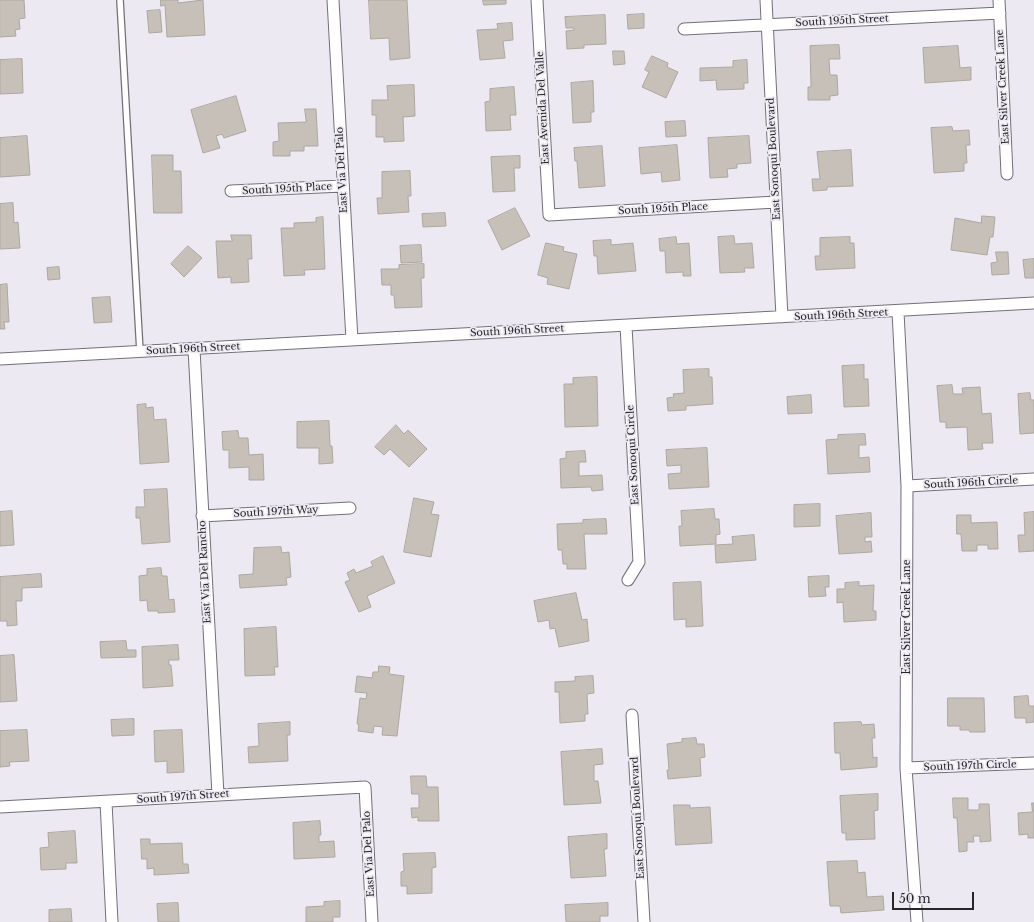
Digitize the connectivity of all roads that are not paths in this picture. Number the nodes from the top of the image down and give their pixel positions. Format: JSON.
{"nodes":[{"id":1,"x":120,"y":0,"type":"edge"},
{"id":2,"x":333,"y":0,"type":"edge"},
{"id":3,"x":537,"y":0,"type":"edge"},
{"id":4,"x":766,"y":0,"type":"edge"},
{"id":5,"x":999,"y":0,"type":"edge"},
{"id":6,"x":1000,"y":13,"type":"junction"},
{"id":7,"x":767,"y":25,"type":"junction"},
{"id":8,"x":684,"y":29,"type":"dead end"},
{"id":9,"x":1007,"y":174,"type":"dead end"},
{"id":10,"x":343,"y":186,"type":"junction"},
{"id":11,"x":231,"y":191,"type":"dead end"},
{"id":12,"x":776,"y":202,"type":"junction"},
{"id":13,"x":549,"y":215,"type":"joint"},
{"id":14,"x":1034,"y":303,"type":"edge"},
{"id":15,"x":898,"y":312,"type":"junction"},
{"id":16,"x":782,"y":318,"type":"junction"},
{"id":17,"x":626,"y":326,"type":"junction"},
{"id":18,"x":352,"y":340,"type":"junction"},
{"id":19,"x":194,"y":349,"type":"junction"},
{"id":20,"x":140,"y":352,"type":"junction"},
{"id":21,"x":0,"y":359,"type":"edge"},
{"id":22,"x":1034,"y":479,"type":"edge"},
{"id":23,"x":907,"y":486,"type":"junction"},
{"id":24,"x":350,"y":508,"type":"dead end"},
{"id":25,"x":202,"y":516,"type":"junction"},
{"id":26,"x":628,"y":580,"type":"dead end"},
{"id":27,"x":632,"y":715,"type":"dead end"},
{"id":28,"x":1034,"y":763,"type":"edge"},
{"id":29,"x":906,"y":768,"type":"junction"},
{"id":30,"x":365,"y":787,"type":"joint"},
{"id":31,"x":218,"y":794,"type":"junction"},
{"id":32,"x":106,"y":802,"type":"junction"},
{"id":33,"x":0,"y":807,"type":"edge"},
{"id":34,"x":112,"y":922,"type":"edge"},
{"id":35,"x":372,"y":922,"type":"edge"},
{"id":36,"x":644,"y":922,"type":"edge"},
{"id":37,"x":917,"y":922,"type":"edge"}],
"edges":[{"from":1,"to":20,"type":"lane"},
{"from":2,"to":10,"type":"street","name":"East Via Del Palo"},
{"from":3,"to":13,"type":"street","name":"East Avenida Del Valle"},
{"from":4,"to":7,"type":"street","name":"East Sonoqui Boulevard"},
{"from":5,"to":6,"type":"street","name":"East Silver Creek Lane"},
{"from":6,"to":7,"type":"street","name":"South 195th Street"},
{"from":6,"to":9,"type":"street","name":"East Silver Creek Lane"},
{"from":7,"to":8,"type":"street","name":"South 195th Street"},
{"from":7,"to":12,"type":"street","name":"East Sonoqui Boulevard"},
{"from":10,"to":11,"type":"street","name":"South 195th Place"},
{"from":10,"to":18,"type":"street","name":"East Via Del Palo"},
{"from":12,"to":13,"type":"street","name":"South 195th Place"},
{"from":12,"to":16,"type":"street","name":"East Sonoqui Boulevard"},
{"from":14,"to":15,"type":"street","name":"South 196th Street"},
{"from":15,"to":16,"type":"street","name":"South 196th Street"},
{"from":15,"to":23,"type":"street","name":"East Silver Creek Lane"},
{"from":16,"to":17,"type":"street","name":"South 196th Street"},
{"from":17,"to":18,"type":"street","name":"South 196th Street"},
{"from":17,"to":26,"type":"street","name":"East Sonoqui Circle"},
{"from":18,"to":19,"type":"street","name":"South 196th Street"},
{"from":19,"to":20,"type":"street","name":"South 196th Street"},
{"from":19,"to":25,"type":"street","name":"East Via Del Rancho"},
{"from":20,"to":21,"type":"street","name":"South 196th Street"},
{"from":22,"to":23,"type":"street","name":"South 196th Circle"},
{"from":23,"to":29,"type":"street","name":"East Silver Creek Lane"},
{"from":24,"to":25,"type":"street","name":"South 197th Way"},
{"from":25,"to":31,"type":"street","name":"East Via Del Rancho"},
{"from":27,"to":36,"type":"street","name":"East Sonoqui Boulevard"},
{"from":28,"to":29,"type":"street","name":"South 197th Circle"},
{"from":29,"to":37,"type":"street","name":"East Silver Creek Lane"},
{"from":30,"to":31,"type":"street","name":"South 197th Street"},
{"from":30,"to":35,"type":"street","name":"East Via Del Palo"},
{"from":31,"to":32,"type":"street","name":"South 197th Street"},
{"from":32,"to":33,"type":"street","name":"South 197th Street"},
{"from":32,"to":34,"type":"street"}]}
